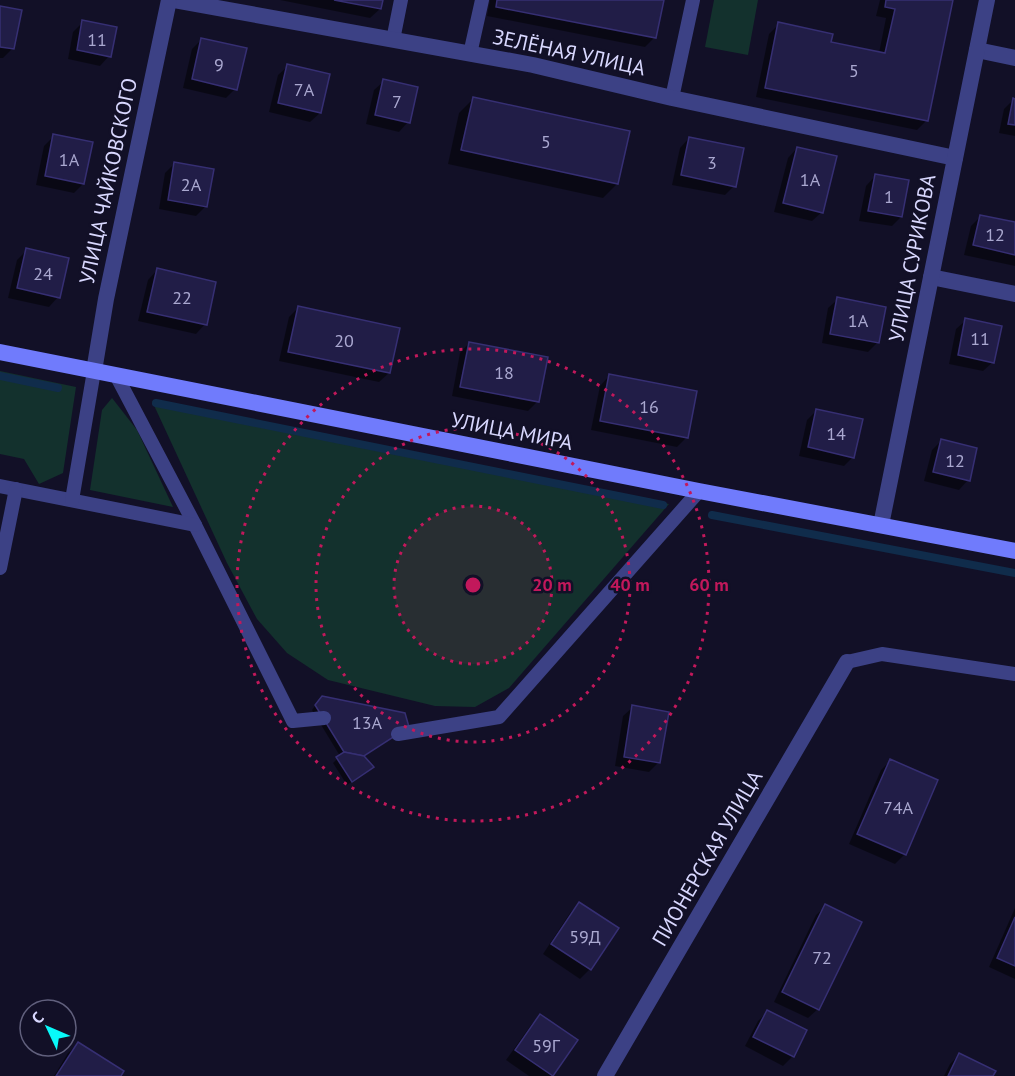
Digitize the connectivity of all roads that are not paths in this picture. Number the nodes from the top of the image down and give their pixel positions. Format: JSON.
{"nodes":[{"id":1,"x":170,"y":0,"type":"edge"},
{"id":2,"x":401,"y":0,"type":"edge"},
{"id":3,"x":482,"y":0,"type":"edge"},
{"id":4,"x":693,"y":0,"type":"edge"},
{"id":5,"x":987,"y":0,"type":"edge"},
{"id":6,"x":393,"y":40,"type":"junction"},
{"id":7,"x":977,"y":50,"type":"junction"},
{"id":8,"x":470,"y":54,"type":"junction"},
{"id":9,"x":1015,"y":58,"type":"edge"},
{"id":10,"x":672,"y":98,"type":"junction"},
{"id":11,"x":955,"y":158,"type":"junction"},
{"id":12,"x":931,"y":277,"type":"junction"},
{"id":13,"x":1015,"y":294,"type":"edge"},
{"id":14,"x":0,"y":352,"type":"edge"},
{"id":15,"x":94,"y":371,"type":"junction"},
{"id":16,"x":116,"y":375,"type":"junction"},
{"id":17,"x":0,"y":486,"type":"edge"},
{"id":18,"x":16,"y":489,"type":"junction"},
{"id":19,"x":699,"y":491,"type":"junction"},
{"id":20,"x":72,"y":500,"type":"junction"},
{"id":21,"x":195,"y":525,"type":"junction"},
{"id":22,"x":881,"y":525,"type":"junction"},
{"id":23,"x":1015,"y":551,"type":"edge"},
{"id":24,"x":0,"y":568,"type":"edge"},
{"id":25,"x":847,"y":662,"type":"joint"},
{"id":26,"x":1015,"y":674,"type":"edge"},
{"id":27,"x":324,"y":718,"type":"dead end"},
{"id":28,"x":398,"y":734,"type":"dead end"},
{"id":29,"x":605,"y":1076,"type":"edge"}],
"edges":[{"from":1,"to":6,"type":"street","name":"ЗЕЛЁНАЯ УЛИЦА"},
{"from":1,"to":15,"type":"street","name":"УЛИЦА ЧАЙКОВСКОГО"},
{"from":2,"to":6,"type":"lane"},
{"from":3,"to":8,"type":"lane"},
{"from":4,"to":10,"type":"lane"},
{"from":5,"to":7,"type":"street","name":"УЛИЦА СУРИКОВА"},
{"from":6,"to":8,"type":"street","name":"ЗЕЛЁНАЯ УЛИЦА"},
{"from":7,"to":9,"type":"street"},
{"from":7,"to":11,"type":"street","name":"УЛИЦА СУРИКОВА"},
{"from":8,"to":10,"type":"street","name":"ЗЕЛЁНАЯ УЛИЦА"},
{"from":10,"to":11,"type":"street","name":"ЗЕЛЁНАЯ УЛИЦА"},
{"from":11,"to":12,"type":"street","name":"УЛИЦА СУРИКОВА"},
{"from":12,"to":13,"type":"street"},
{"from":12,"to":22,"type":"street","name":"УЛИЦА СУРИКОВА"},
{"from":14,"to":15,"type":"main road","name":"УЛИЦА МИРА"},
{"from":15,"to":16,"type":"main road","name":"УЛИЦА МИРА"},
{"from":15,"to":20,"type":"lane"},
{"from":16,"to":19,"type":"main road","name":"УЛИЦА МИРА"},
{"from":16,"to":21,"type":"lane"},
{"from":17,"to":18,"type":"lane"},
{"from":18,"to":20,"type":"lane"},
{"from":18,"to":24,"type":"lane"},
{"from":19,"to":22,"type":"main road","name":"УЛИЦА МИРА"},
{"from":19,"to":28,"type":"lane"},
{"from":20,"to":21,"type":"lane"},
{"from":21,"to":27,"type":"lane"},
{"from":22,"to":23,"type":"main road","name":"УЛИЦА МИРА"},
{"from":25,"to":26,"type":"lane"},
{"from":25,"to":29,"type":"street","name":"ПИОНЕРСКАЯ УЛИЦА"}]}
